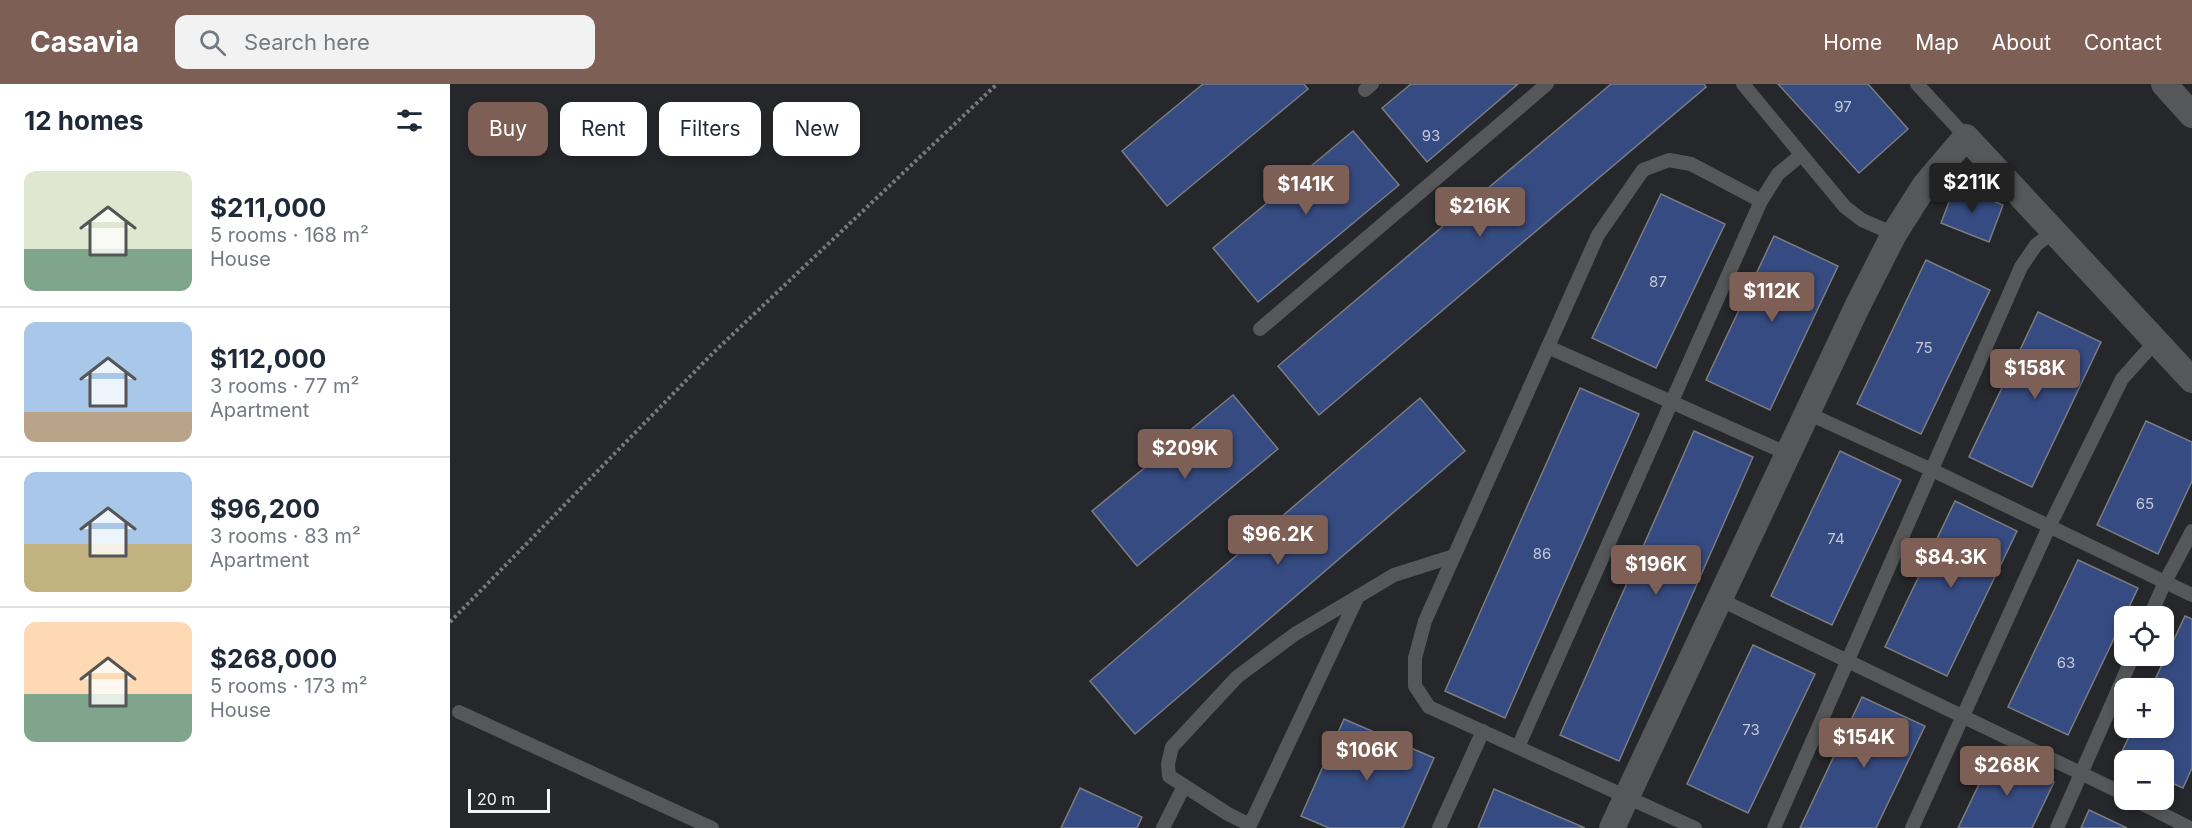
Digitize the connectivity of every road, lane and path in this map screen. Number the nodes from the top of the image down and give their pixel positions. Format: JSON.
{"nodes":[{"id":1,"x":997,"y":84,"type":"edge"},
{"id":2,"x":1547,"y":84,"type":"edge"},
{"id":3,"x":1743,"y":84,"type":"edge"},
{"id":4,"x":1917,"y":84,"type":"edge"},
{"id":5,"x":2164,"y":84,"type":"edge"},
{"id":6,"x":2192,"y":116,"type":"edge"},
{"id":7,"x":1966,"y":137,"type":"junction"},
{"id":8,"x":1801,"y":155,"type":"junction"},
{"id":9,"x":1761,"y":201,"type":"junction"},
{"id":10,"x":2053,"y":232,"type":"junction"},
{"id":11,"x":1894,"y":234,"type":"junction"},
{"id":12,"x":1260,"y":329,"type":"dead end"},
{"id":13,"x":2155,"y":342,"type":"junction"},
{"id":14,"x":1548,"y":347,"type":"junction"},
{"id":15,"x":2192,"y":380,"type":"edge"},
{"id":16,"x":1672,"y":402,"type":"junction"},
{"id":17,"x":1807,"y":414,"type":"junction"},
{"id":18,"x":1788,"y":454,"type":"junction"},
{"id":19,"x":1932,"y":470,"type":"junction"},
{"id":20,"x":2049,"y":527,"type":"junction"},
{"id":21,"x":2192,"y":531,"type":"edge"},
{"id":22,"x":1454,"y":556,"type":"junction"},
{"id":23,"x":2165,"y":582,"type":"junction"},
{"id":24,"x":2192,"y":595,"type":"edge"},
{"id":25,"x":1358,"y":596,"type":"junction"},
{"id":26,"x":1719,"y":599,"type":"junction"},
{"id":27,"x":2154,"y":606,"type":"edge"},
{"id":28,"x":450,"y":622,"type":"edge"},
{"id":29,"x":1848,"y":660,"type":"junction"},
{"id":30,"x":2129,"y":666,"type":"edge"},
{"id":31,"x":459,"y":712,"type":"dead end"},
{"id":32,"x":1963,"y":716,"type":"junction"},
{"id":33,"x":1483,"y":731,"type":"junction"},
{"id":34,"x":1518,"y":747,"type":"junction"},
{"id":35,"x":2082,"y":772,"type":"junction"},
{"id":36,"x":1184,"y":786,"type":"junction"},
{"id":37,"x":2114,"y":789,"type":"edge"},
{"id":38,"x":1627,"y":796,"type":"junction"},
{"id":39,"x":2155,"y":810,"type":"edge"},
{"id":40,"x":683,"y":815,"type":"junction"},
{"id":41,"x":1252,"y":827,"type":"edge"},
{"id":42,"x":676,"y":828,"type":"edge"},
{"id":43,"x":712,"y":828,"type":"edge"},
{"id":44,"x":1163,"y":828,"type":"edge"},
{"id":45,"x":1439,"y":828,"type":"edge"},
{"id":46,"x":1612,"y":828,"type":"edge"},
{"id":47,"x":1695,"y":828,"type":"edge"},
{"id":48,"x":1774,"y":828,"type":"edge"},
{"id":49,"x":1912,"y":828,"type":"edge"},
{"id":50,"x":2057,"y":828,"type":"edge"},
{"id":51,"x":2190,"y":828,"type":"edge"}],
"edges":[{"from":1,"to":28,"type":"path"},
{"from":2,"to":12,"type":"lane"},
{"from":3,"to":8,"type":"lane"},
{"from":4,"to":7,"type":"lane"},
{"from":5,"to":6,"type":"street"},
{"from":7,"to":10,"type":"street"},
{"from":7,"to":11,"type":"street"},
{"from":8,"to":9,"type":"lane"},
{"from":8,"to":11,"type":"lane"},
{"from":9,"to":14,"type":"lane"},
{"from":9,"to":16,"type":"lane"},
{"from":10,"to":13,"type":"street"},
{"from":10,"to":19,"type":"lane"},
{"from":11,"to":17,"type":"street"},
{"from":13,"to":15,"type":"street"},
{"from":13,"to":20,"type":"lane"},
{"from":14,"to":16,"type":"lane"},
{"from":14,"to":22,"type":"lane"},
{"from":16,"to":18,"type":"lane"},
{"from":16,"to":34,"type":"lane"},
{"from":17,"to":18,"type":"street"},
{"from":17,"to":19,"type":"lane"},
{"from":18,"to":26,"type":"street"},
{"from":19,"to":20,"type":"lane"},
{"from":19,"to":29,"type":"lane"},
{"from":20,"to":23,"type":"lane"},
{"from":20,"to":32,"type":"lane"},
{"from":21,"to":23,"type":"lane"},
{"from":22,"to":25,"type":"lane"},
{"from":22,"to":33,"type":"lane"},
{"from":23,"to":24,"type":"lane"},
{"from":23,"to":27,"type":"lane"},
{"from":25,"to":36,"type":"lane"},
{"from":25,"to":41,"type":"lane"},
{"from":26,"to":29,"type":"lane"},
{"from":26,"to":38,"type":"street"},
{"from":29,"to":32,"type":"lane"},
{"from":29,"to":48,"type":"lane"},
{"from":30,"to":35,"type":"lane"},
{"from":31,"to":40,"type":"lane"},
{"from":32,"to":35,"type":"lane"},
{"from":32,"to":49,"type":"lane"},
{"from":33,"to":34,"type":"lane"},
{"from":33,"to":45,"type":"lane"},
{"from":34,"to":38,"type":"lane"},
{"from":35,"to":37,"type":"lane"},
{"from":35,"to":50,"type":"lane"},
{"from":36,"to":41,"type":"lane"},
{"from":36,"to":44,"type":"lane"},
{"from":38,"to":46,"type":"street"},
{"from":38,"to":47,"type":"lane"},
{"from":39,"to":51,"type":"lane"},
{"from":40,"to":42,"type":"lane"},
{"from":40,"to":43,"type":"lane"}]}
